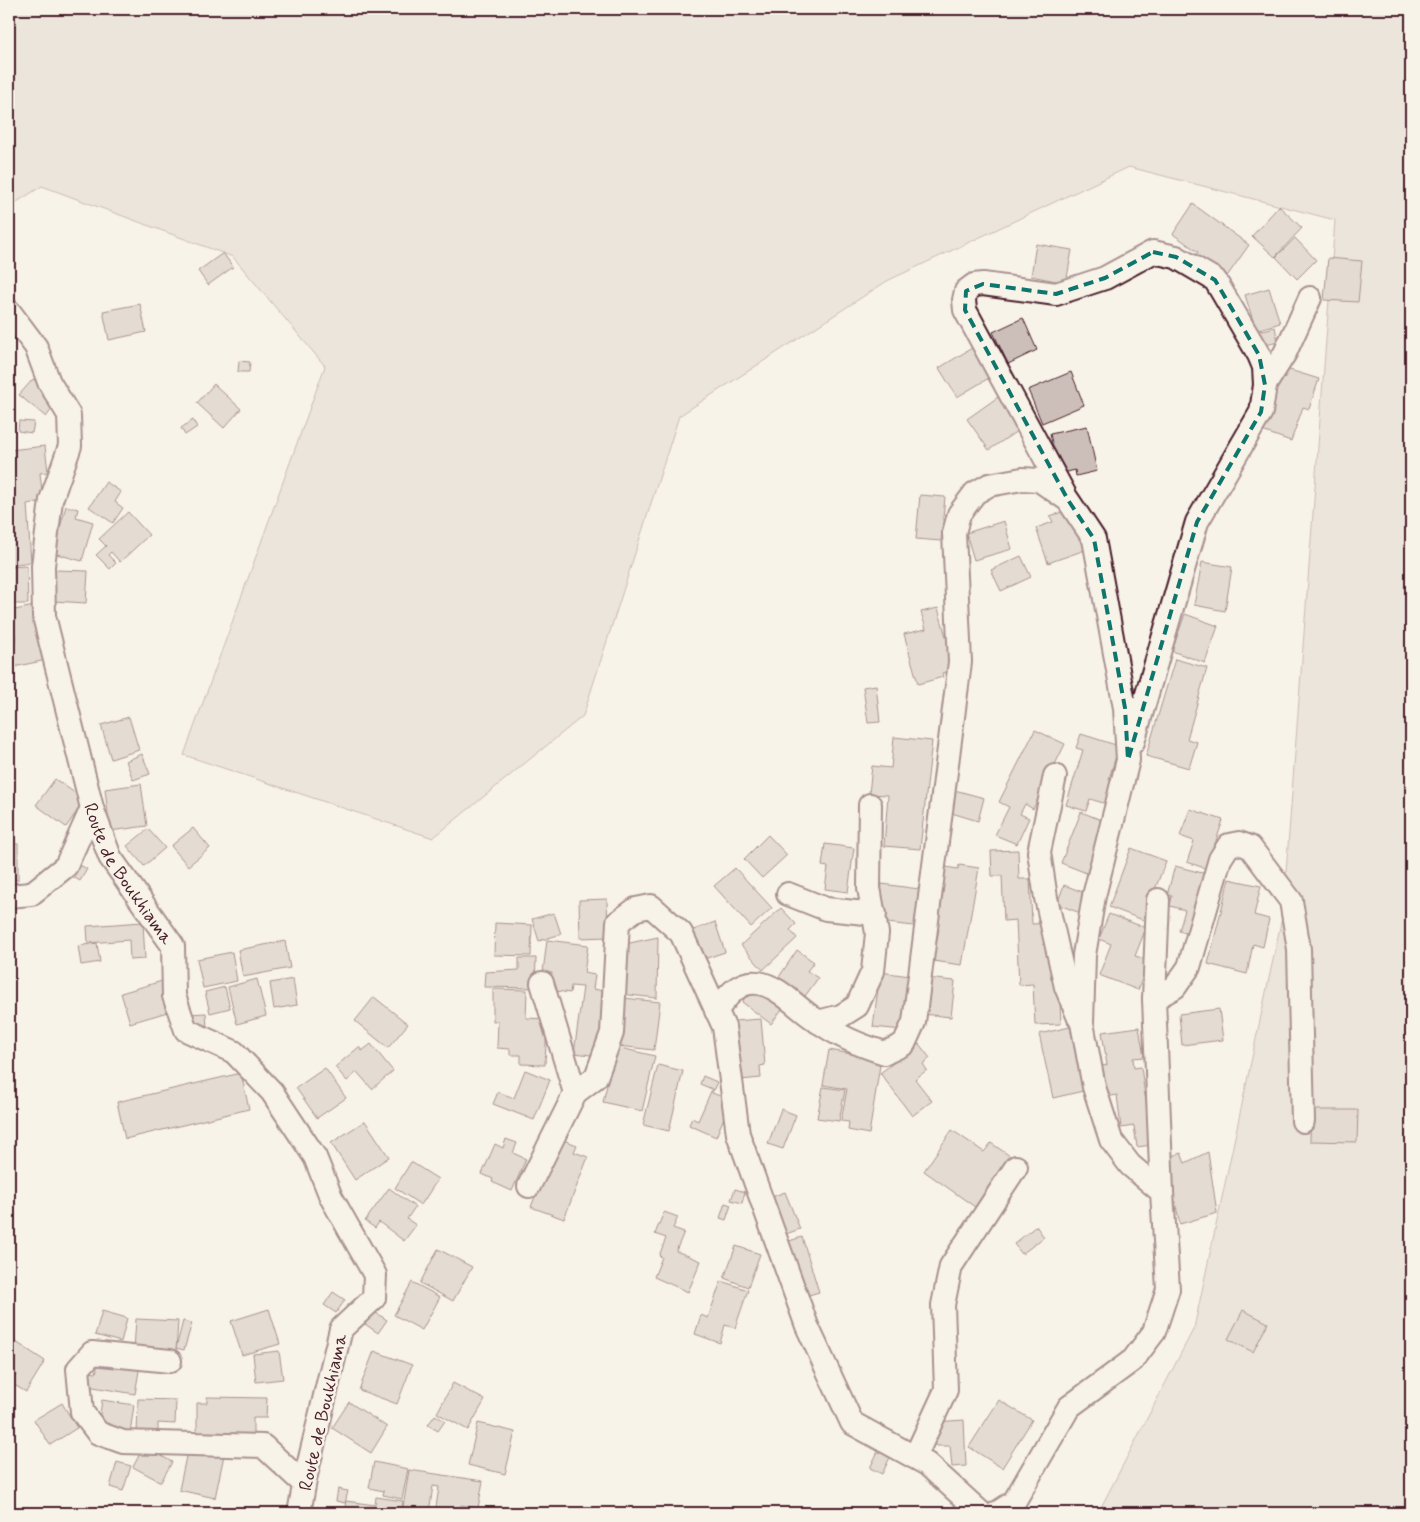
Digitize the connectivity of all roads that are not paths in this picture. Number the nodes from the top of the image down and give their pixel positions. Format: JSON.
{"nodes":[{"id":1,"x":1310,"y":298,"type":"dead end"},
{"id":2,"x":9,"y":310,"type":"edge"},
{"id":3,"x":1265,"y":385,"type":"junction"},
{"id":4,"x":1068,"y":500,"type":"junction"},
{"id":5,"x":1128,"y":760,"type":"junction"},
{"id":6,"x":1055,"y":776,"type":"dead end"},
{"id":7,"x":870,"y":806,"type":"dead end"},
{"id":8,"x":92,"y":808,"type":"junction"},
{"id":9,"x":788,"y":894,"type":"dead end"},
{"id":10,"x":9,"y":896,"type":"edge"},
{"id":11,"x":1158,"y":900,"type":"dead end"},
{"id":12,"x":875,"y":914,"type":"junction"},
{"id":13,"x":542,"y":983,"type":"dead end"},
{"id":14,"x":1154,"y":999,"type":"junction"},
{"id":15,"x":716,"y":1011,"type":"junction"},
{"id":16,"x":818,"y":1022,"type":"junction"},
{"id":17,"x":1082,"y":1023,"type":"junction"},
{"id":18,"x":575,"y":1093,"type":"junction"},
{"id":19,"x":1303,"y":1121,"type":"dead end"},
{"id":20,"x":1016,"y":1167,"type":"dead end"},
{"id":21,"x":529,"y":1186,"type":"dead end"},
{"id":22,"x":1162,"y":1192,"type":"junction"},
{"id":23,"x":170,"y":1361,"type":"dead end"},
{"id":24,"x":915,"y":1458,"type":"junction"},
{"id":25,"x":304,"y":1484,"type":"junction"},
{"id":26,"x":299,"y":1513,"type":"edge"},
{"id":27,"x":981,"y":1513,"type":"edge"},
{"id":28,"x":997,"y":1513,"type":"edge"}],
"edges":[{"from":1,"to":3,"type":"street"},
{"from":2,"to":8,"type":"street","name":"Route de Boukhiama"},
{"from":3,"to":4,"type":"street"},
{"from":3,"to":5,"type":"street"},
{"from":4,"to":5,"type":"street"},
{"from":4,"to":16,"type":"street"},
{"from":5,"to":17,"type":"street"},
{"from":6,"to":17,"type":"street"},
{"from":7,"to":12,"type":"street"},
{"from":8,"to":10,"type":"street"},
{"from":8,"to":25,"type":"street","name":"Route de Boukhiama"},
{"from":9,"to":12,"type":"street"},
{"from":11,"to":14,"type":"street"},
{"from":12,"to":16,"type":"street"},
{"from":13,"to":18,"type":"street"},
{"from":14,"to":19,"type":"street"},
{"from":14,"to":22,"type":"street"},
{"from":15,"to":16,"type":"street"},
{"from":15,"to":18,"type":"street"},
{"from":15,"to":24,"type":"street"},
{"from":17,"to":22,"type":"street"},
{"from":18,"to":21,"type":"street"},
{"from":20,"to":24,"type":"street"},
{"from":22,"to":28,"type":"street"},
{"from":23,"to":25,"type":"street"},
{"from":24,"to":27,"type":"street"},
{"from":25,"to":26,"type":"street","name":"Route de Boukhiama"}]}
